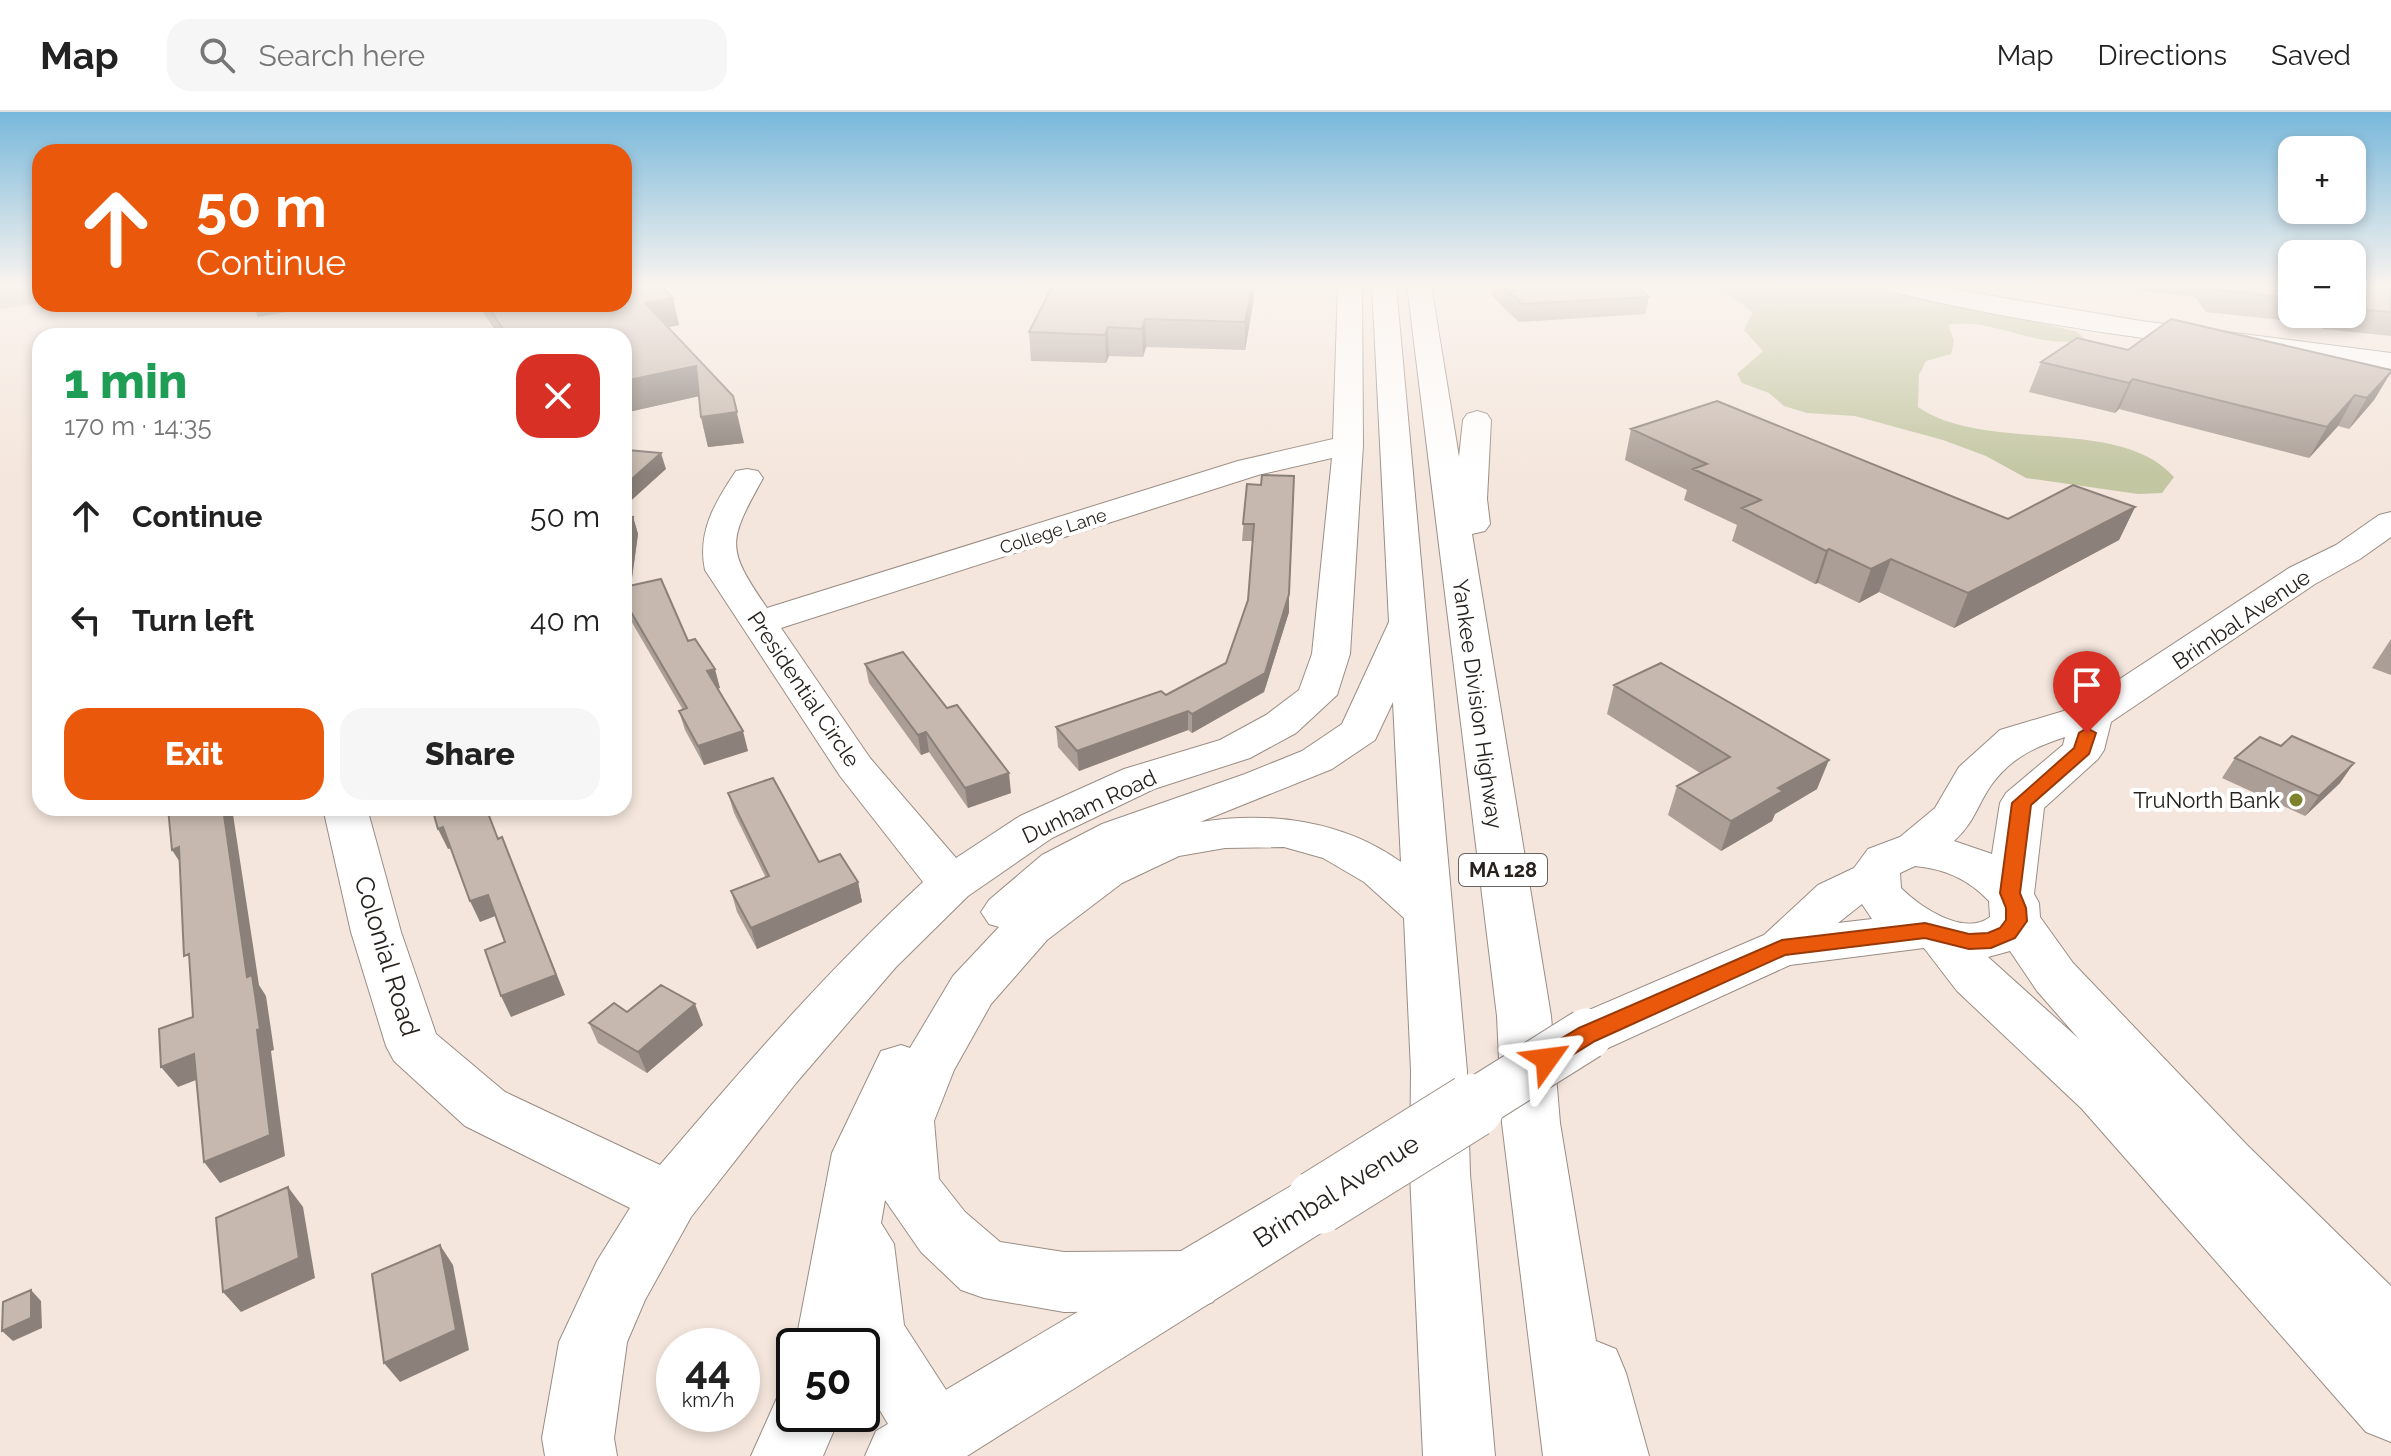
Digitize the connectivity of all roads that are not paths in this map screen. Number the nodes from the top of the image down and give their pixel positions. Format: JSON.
{"nodes":[{"id":1,"x":1349,"y":348,"type":"edge"},
{"id":2,"x":1388,"y":348,"type":"edge"},
{"id":3,"x":1428,"y":348,"type":"edge"},
{"id":4,"x":2284,"y":348,"type":"edge"},
{"id":5,"x":2391,"y":361,"type":"edge"},
{"id":6,"x":1477,"y":420,"type":"dead end"},
{"id":7,"x":1348,"y":445,"type":"junction"},
{"id":8,"x":747,"y":478,"type":"dead end"},
{"id":9,"x":2391,"y":522,"type":"edge"},
{"id":10,"x":1407,"y":620,"type":"junction"},
{"id":11,"x":759,"y":623,"type":"junction"},
{"id":12,"x":2092,"y":716,"type":"junction"},
{"id":13,"x":1491,"y":789,"type":"junction"},
{"id":14,"x":347,"y":816,"type":"edge"},
{"id":15,"x":1915,"y":850,"type":"junction"},
{"id":16,"x":1874,"y":878,"type":"junction"},
{"id":17,"x":951,"y":884,"type":"junction"},
{"id":18,"x":2013,"y":907,"type":"junction"},
{"id":19,"x":1428,"y":912,"type":"junction"},
{"id":20,"x":1934,"y":934,"type":"junction"},
{"id":21,"x":1782,"y":948,"type":"junction"},
{"id":22,"x":1531,"y":1123,"type":"junction"},
{"id":23,"x":857,"y":1194,"type":"junction"},
{"id":24,"x":669,"y":1198,"type":"junction"},
{"id":25,"x":1190,"y":1281,"type":"junction"},
{"id":26,"x":832,"y":1328,"type":"edge"},
{"id":27,"x":2391,"y":1331,"type":"edge"},
{"id":28,"x":2391,"y":1407,"type":"edge"},
{"id":29,"x":798,"y":1432,"type":"edge"},
{"id":30,"x":918,"y":1446,"type":"edge"},
{"id":31,"x":581,"y":1456,"type":"edge"},
{"id":32,"x":787,"y":1456,"type":"edge"},
{"id":33,"x":1459,"y":1456,"type":"edge"},
{"id":34,"x":1579,"y":1456,"type":"edge"},
{"id":35,"x":1613,"y":1456,"type":"edge"}],
"edges":[{"from":1,"to":7,"type":"main road","name":"Dunham Road"},
{"from":2,"to":10,"type":"main road","number":"MA 128"},
{"from":3,"to":13,"type":"main road","name":"Yankee Division Highway","number":"MA 128"},
{"from":4,"to":5,"type":"main road"},
{"from":6,"to":13,"type":"main road"},
{"from":7,"to":11,"type":"main road","name":"College Lane"},
{"from":7,"to":17,"type":"main road","name":"Dunham Road"},
{"from":8,"to":11,"type":"main road","name":"Presidential Circle"},
{"from":9,"to":12,"type":"main road","name":"Brimbal Avenue"},
{"from":10,"to":19,"type":"main road","number":"MA 128"},
{"from":10,"to":23,"type":"main road"},
{"from":11,"to":17,"type":"main road","name":"Presidential Circle"},
{"from":12,"to":15,"type":"main road","name":"Brimbal Avenue"},
{"from":12,"to":18,"type":"main road"},
{"from":13,"to":22,"type":"main road","name":"Yankee Division Highway","number":"MA 128"},
{"from":14,"to":24,"type":"main road","name":"Colonial Road"},
{"from":15,"to":16,"type":"main road"},
{"from":15,"to":18,"type":"main road"},
{"from":16,"to":20,"type":"main road"},
{"from":16,"to":21,"type":"main road"},
{"from":17,"to":24,"type":"main road","name":"Dunham Road"},
{"from":18,"to":20,"type":"main road"},
{"from":18,"to":27,"type":"main road"},
{"from":19,"to":25,"type":"main road"},
{"from":19,"to":33,"type":"main road","number":"MA 128"},
{"from":20,"to":21,"type":"main road"},
{"from":20,"to":28,"type":"main road"},
{"from":21,"to":25,"type":"main road","name":"Brimbal Avenue","bridge":true},
{"from":22,"to":34,"type":"main road","name":"Yankee Division Highway","number":"MA 128"},
{"from":22,"to":35,"type":"main road"},
{"from":23,"to":26,"type":"main road"},
{"from":23,"to":30,"type":"main road"},
{"from":24,"to":31,"type":"main road","name":"Dunham Road"},
{"from":25,"to":30,"type":"main road","name":"Brimbal Avenue"},
{"from":29,"to":32,"type":"main road"}]}
